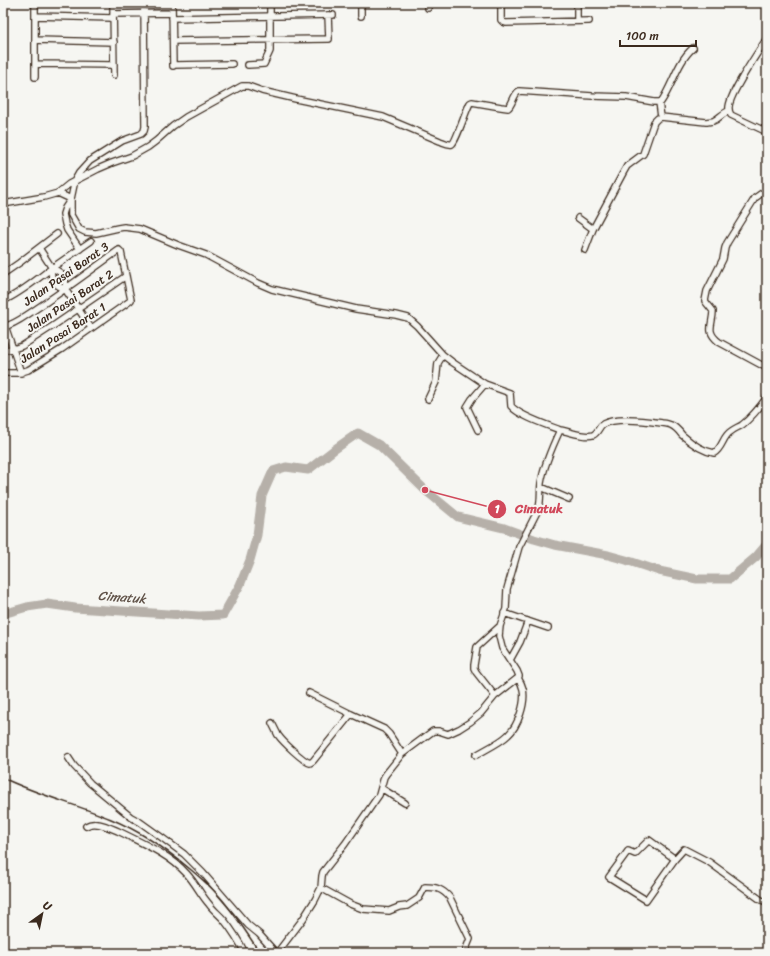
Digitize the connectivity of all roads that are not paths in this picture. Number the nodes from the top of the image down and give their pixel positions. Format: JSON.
{"nodes":[{"id":1,"x":35,"y":3,"type":"edge"},
{"id":2,"x":270,"y":3,"type":"edge"},
{"id":3,"x":361,"y":3,"type":"edge"},
{"id":4,"x":501,"y":3,"type":"edge"},
{"id":5,"x":576,"y":3,"type":"edge"},
{"id":6,"x":113,"y":5,"type":"edge"},
{"id":7,"x":144,"y":5,"type":"edge"},
{"id":8,"x":172,"y":5,"type":"edge"},
{"id":9,"x":144,"y":14,"type":"junction"},
{"id":10,"x":172,"y":15,"type":"junction"},
{"id":11,"x":35,"y":16,"type":"junction"},
{"id":12,"x":113,"y":16,"type":"junction"},
{"id":13,"x":270,"y":16,"type":"junction"},
{"id":14,"x":361,"y":16,"type":"dead end"},
{"id":15,"x":589,"y":21,"type":"dead end"},
{"id":16,"x":577,"y":22,"type":"junction"},
{"id":17,"x":767,"y":38,"type":"edge"},
{"id":18,"x":35,"y":40,"type":"junction"},
{"id":19,"x":270,"y":40,"type":"junction"},
{"id":20,"x":173,"y":41,"type":"junction"},
{"id":21,"x":114,"y":42,"type":"junction"},
{"id":22,"x":765,"y":47,"type":"edge"},
{"id":23,"x":693,"y":48,"type":"dead end"},
{"id":24,"x":35,"y":64,"type":"junction"},
{"id":25,"x":232,"y":64,"type":"dead end"},
{"id":26,"x":114,"y":65,"type":"junction"},
{"id":27,"x":248,"y":65,"type":"dead end"},
{"id":28,"x":114,"y":75,"type":"dead end"},
{"id":29,"x":35,"y":77,"type":"dead end"},
{"id":30,"x":659,"y":102,"type":"junction"},
{"id":31,"x":729,"y":111,"type":"junction"},
{"id":32,"x":661,"y":116,"type":"junction"},
{"id":33,"x":767,"y":132,"type":"edge"},
{"id":34,"x":75,"y":180,"type":"junction"},
{"id":35,"x":58,"y":193,"type":"junction"},
{"id":36,"x":767,"y":193,"type":"edge"},
{"id":37,"x":71,"y":199,"type":"junction"},
{"id":38,"x":3,"y":204,"type":"edge"},
{"id":39,"x":578,"y":218,"type":"dead end"},
{"id":40,"x":593,"y":229,"type":"junction"},
{"id":41,"x":57,"y":234,"type":"dead end"},
{"id":42,"x":91,"y":241,"type":"dead end"},
{"id":43,"x":39,"y":248,"type":"junction"},
{"id":44,"x":80,"y":249,"type":"junction"},
{"id":45,"x":584,"y":250,"type":"dead end"},
{"id":46,"x":52,"y":268,"type":"junction"},
{"id":47,"x":3,"y":274,"type":"edge"},
{"id":48,"x":126,"y":276,"type":"junction"},
{"id":49,"x":65,"y":289,"type":"junction"},
{"id":50,"x":3,"y":301,"type":"edge"},
{"id":51,"x":78,"y":309,"type":"junction"},
{"id":52,"x":3,"y":320,"type":"edge"},
{"id":53,"x":4,"y":327,"type":"edge"},
{"id":54,"x":91,"y":328,"type":"junction"},
{"id":55,"x":13,"y":349,"type":"junction"},
{"id":56,"x":3,"y":350,"type":"edge"},
{"id":57,"x":443,"y":355,"type":"junction"},
{"id":58,"x":767,"y":368,"type":"edge"},
{"id":59,"x":3,"y":373,"type":"edge"},
{"id":60,"x":21,"y":373,"type":"junction"},
{"id":61,"x":485,"y":384,"type":"junction"},
{"id":62,"x":767,"y":397,"type":"edge"},
{"id":63,"x":428,"y":399,"type":"dead end"},
{"id":64,"x":478,"y":430,"type":"dead end"},
{"id":65,"x":560,"y":430,"type":"junction"},
{"id":66,"x":541,"y":487,"type":"junction"},
{"id":67,"x":569,"y":499,"type":"dead end"},
{"id":68,"x":504,"y":613,"type":"junction"},
{"id":69,"x":528,"y":622,"type":"junction"},
{"id":70,"x":500,"y":626,"type":"junction"},
{"id":71,"x":548,"y":628,"type":"dead end"},
{"id":72,"x":510,"y":660,"type":"junction"},
{"id":73,"x":518,"y":678,"type":"junction"},
{"id":74,"x":309,"y":693,"type":"dead end"},
{"id":75,"x":494,"y":696,"type":"junction"},
{"id":76,"x":351,"y":714,"type":"junction"},
{"id":77,"x":272,"y":723,"type":"dead end"},
{"id":78,"x":402,"y":754,"type":"junction"},
{"id":79,"x":476,"y":755,"type":"dead end"},
{"id":80,"x":68,"y":757,"type":"dead end"},
{"id":81,"x":381,"y":788,"type":"junction"},
{"id":82,"x":405,"y":803,"type":"dead end"},
{"id":83,"x":86,"y":826,"type":"dead end"},
{"id":84,"x":675,"y":859,"type":"junction"},
{"id":85,"x":321,"y":888,"type":"junction"},
{"id":86,"x":767,"y":902,"type":"edge"},
{"id":87,"x":245,"y":953,"type":"edge"},
{"id":88,"x":276,"y":953,"type":"edge"},
{"id":89,"x":466,"y":953,"type":"edge"}],
"edges":[{"from":1,"to":11,"type":"street"},
{"from":2,"to":13,"type":"street"},
{"from":3,"to":14,"type":"street"},
{"from":4,"to":16,"type":"street"},
{"from":5,"to":16,"type":"street"},
{"from":6,"to":7,"type":"street"},
{"from":6,"to":12,"type":"street"},
{"from":7,"to":8,"type":"street"},
{"from":7,"to":9,"type":"street"},
{"from":8,"to":10,"type":"street"},
{"from":9,"to":10,"type":"street"},
{"from":9,"to":12,"type":"street"},
{"from":9,"to":34,"type":"street"},
{"from":10,"to":13,"type":"street"},
{"from":10,"to":20,"type":"street"},
{"from":11,"to":12,"type":"street"},
{"from":11,"to":18,"type":"street"},
{"from":12,"to":21,"type":"street"},
{"from":13,"to":19,"type":"street"},
{"from":13,"to":19,"type":"street"},
{"from":15,"to":16,"type":"street"},
{"from":17,"to":22,"type":"street"},
{"from":18,"to":21,"type":"street"},
{"from":18,"to":24,"type":"street"},
{"from":19,"to":20,"type":"street"},
{"from":19,"to":27,"type":"street"},
{"from":20,"to":25,"type":"street"},
{"from":21,"to":26,"type":"street"},
{"from":22,"to":31,"type":"street"},
{"from":23,"to":30,"type":"street"},
{"from":24,"to":26,"type":"street"},
{"from":24,"to":29,"type":"street"},
{"from":26,"to":28,"type":"street"},
{"from":30,"to":32,"type":"street"},
{"from":30,"to":34,"type":"street"},
{"from":31,"to":32,"type":"street"},
{"from":31,"to":33,"type":"street"},
{"from":32,"to":40,"type":"street"},
{"from":34,"to":35,"type":"street"},
{"from":34,"to":37,"type":"street"},
{"from":35,"to":37,"type":"street"},
{"from":35,"to":38,"type":"street"},
{"from":36,"to":58,"type":"street"},
{"from":37,"to":44,"type":"street"},
{"from":37,"to":57,"type":"street"},
{"from":39,"to":40,"type":"street"},
{"from":40,"to":45,"type":"street"},
{"from":41,"to":43,"type":"street"},
{"from":42,"to":44,"type":"street"},
{"from":43,"to":46,"type":"street"},
{"from":43,"to":47,"type":"street"},
{"from":44,"to":46,"type":"street"},
{"from":46,"to":49,"type":"street"},
{"from":46,"to":49,"type":"street"},
{"from":46,"to":50,"type":"street"},
{"from":48,"to":49,"type":"street","name":"Jalan Pasai Barat 3"},
{"from":48,"to":51,"type":"street","name":"Jalan Pasai Barat 2"},
{"from":48,"to":54,"type":"street","name":"Jalan Pasai Barat 1"},
{"from":49,"to":51,"type":"street"},
{"from":49,"to":53,"type":"street","name":"Jalan Pasai Barat 3"},
{"from":51,"to":54,"type":"street"},
{"from":51,"to":55,"type":"street","name":"Jalan Pasai Barat 2"},
{"from":52,"to":53,"type":"street"},
{"from":53,"to":55,"type":"street"},
{"from":54,"to":60,"type":"street","name":"Jalan Pasai Barat 1"},
{"from":55,"to":56,"type":"street","name":"Jalan Pasai Barat 2"},
{"from":55,"to":60,"type":"street"},
{"from":57,"to":61,"type":"street"},
{"from":57,"to":63,"type":"street"},
{"from":59,"to":60,"type":"street","name":"Jalan Pasai Barat 1"},
{"from":61,"to":64,"type":"street"},
{"from":61,"to":65,"type":"street"},
{"from":62,"to":65,"type":"street"},
{"from":65,"to":66,"type":"street"},
{"from":66,"to":67,"type":"street"},
{"from":66,"to":68,"type":"street"},
{"from":68,"to":69,"type":"street"},
{"from":68,"to":70,"type":"street"},
{"from":69,"to":71,"type":"street"},
{"from":69,"to":72,"type":"street"},
{"from":70,"to":72,"type":"street"},
{"from":70,"to":75,"type":"street"},
{"from":72,"to":73,"type":"street"},
{"from":73,"to":75,"type":"street"},
{"from":73,"to":79,"type":"street"},
{"from":74,"to":76,"type":"street"},
{"from":75,"to":78,"type":"street"},
{"from":76,"to":77,"type":"street"},
{"from":76,"to":78,"type":"street"},
{"from":78,"to":81,"type":"street"},
{"from":80,"to":88,"type":"street"},
{"from":81,"to":82,"type":"street"},
{"from":81,"to":85,"type":"street"},
{"from":83,"to":87,"type":"street"},
{"from":84,"to":84,"type":"street"},
{"from":84,"to":86,"type":"street"},
{"from":85,"to":88,"type":"street"},
{"from":85,"to":89,"type":"street"}]}
